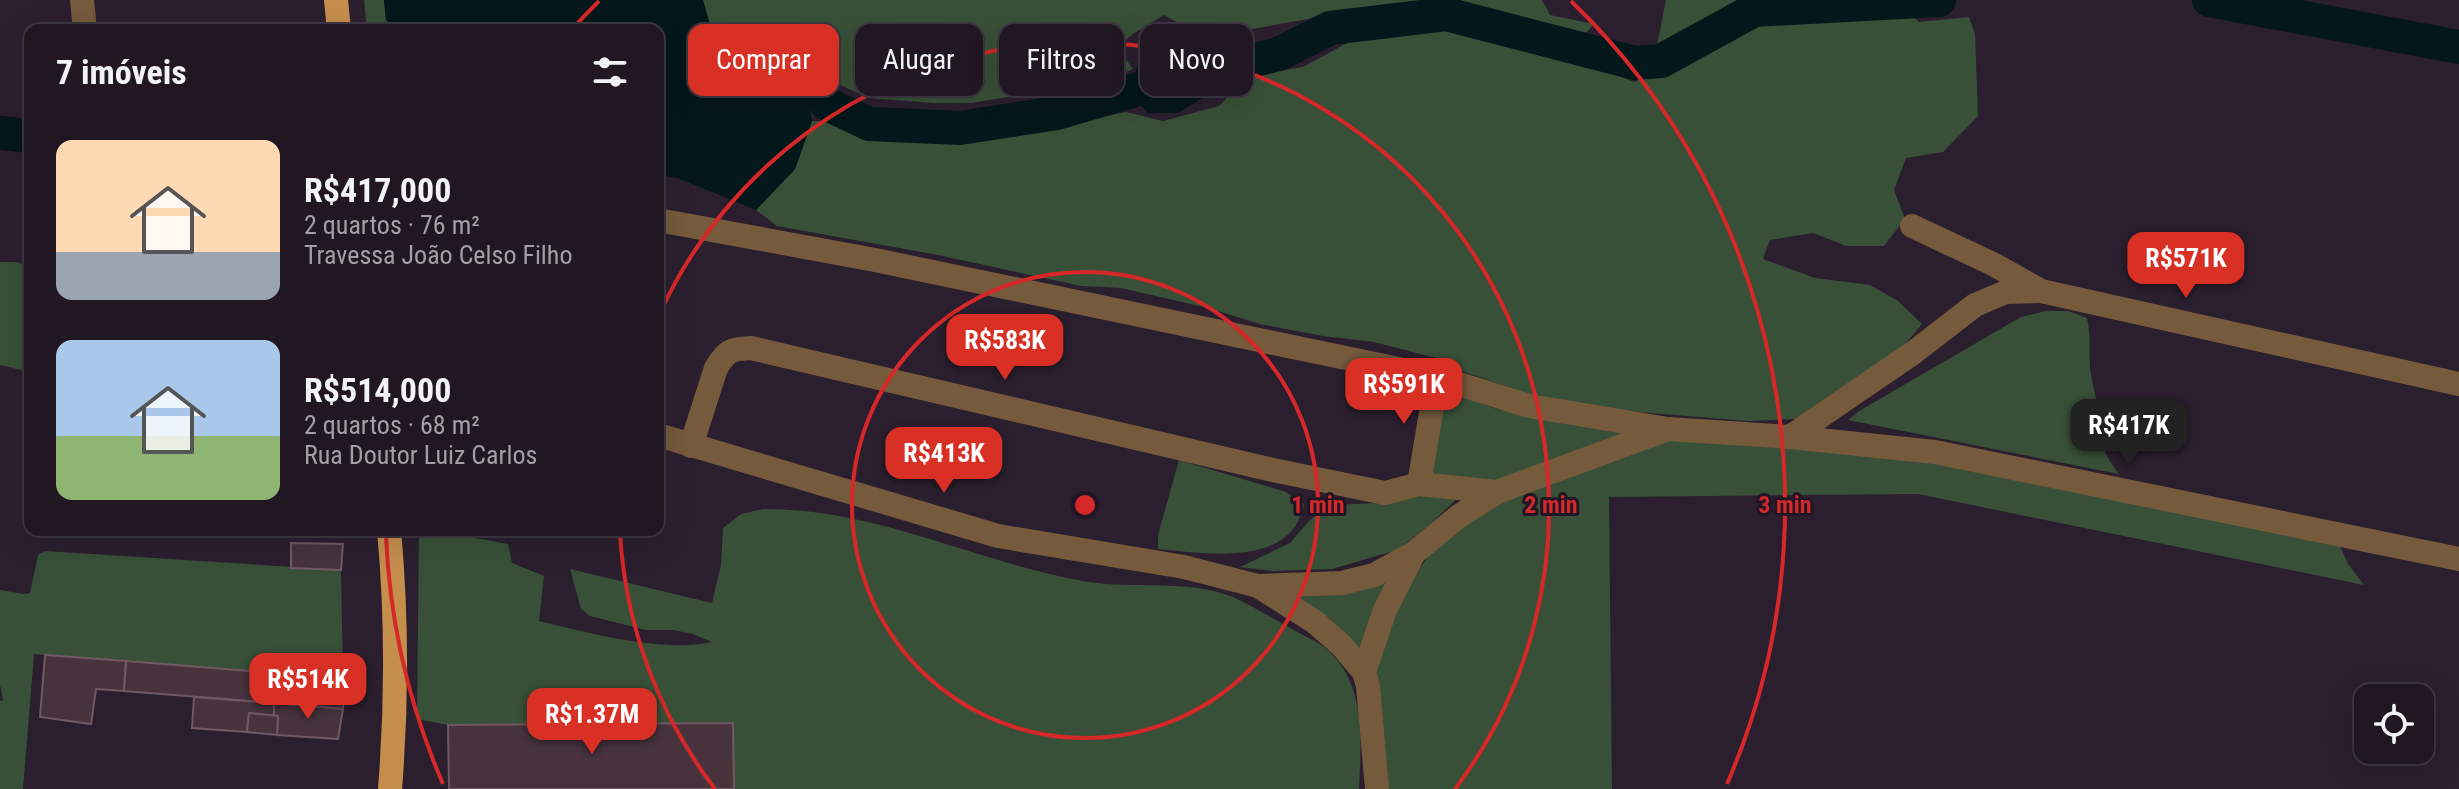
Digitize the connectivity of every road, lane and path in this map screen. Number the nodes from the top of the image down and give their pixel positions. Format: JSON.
{"nodes":[{"id":1,"x":82,"y":0,"type":"edge"},
{"id":2,"x":336,"y":0,"type":"edge"},
{"id":3,"x":84,"y":24,"type":"edge"},
{"id":4,"x":338,"y":24,"type":"edge"},
{"id":5,"x":664,"y":221,"type":"edge"},
{"id":6,"x":1912,"y":226,"type":"dead end"},
{"id":7,"x":2041,"y":291,"type":"junction"},
{"id":8,"x":1437,"y":377,"type":"junction"},
{"id":9,"x":2459,"y":384,"type":"edge"},
{"id":10,"x":1668,"y":429,"type":"junction"},
{"id":11,"x":664,"y":437,"type":"edge"},
{"id":12,"x":1790,"y":437,"type":"junction"},
{"id":13,"x":691,"y":446,"type":"junction"},
{"id":14,"x":1419,"y":484,"type":"junction"},
{"id":15,"x":1497,"y":492,"type":"junction"},
{"id":16,"x":389,"y":536,"type":"edge"},
{"id":17,"x":1414,"y":553,"type":"junction"},
{"id":18,"x":2459,"y":559,"type":"edge"},
{"id":19,"x":1258,"y":586,"type":"junction"},
{"id":20,"x":1364,"y":672,"type":"junction"},
{"id":21,"x":390,"y":789,"type":"edge"},
{"id":22,"x":1377,"y":789,"type":"edge"}],
"edges":[{"from":1,"to":3,"type":"street"},
{"from":2,"to":4,"type":"main road"},
{"from":5,"to":8,"type":"street"},
{"from":6,"to":7,"type":"street"},
{"from":7,"to":9,"type":"street"},
{"from":7,"to":12,"type":"street"},
{"from":8,"to":10,"type":"street"},
{"from":8,"to":14,"type":"street"},
{"from":10,"to":12,"type":"street"},
{"from":10,"to":15,"type":"street"},
{"from":11,"to":13,"type":"street"},
{"from":12,"to":18,"type":"street"},
{"from":13,"to":14,"type":"street"},
{"from":13,"to":19,"type":"street"},
{"from":14,"to":15,"type":"street"},
{"from":15,"to":17,"type":"street"},
{"from":16,"to":21,"type":"main road"},
{"from":17,"to":19,"type":"street"},
{"from":17,"to":20,"type":"street"},
{"from":19,"to":20,"type":"street"},
{"from":20,"to":22,"type":"street"}]}
